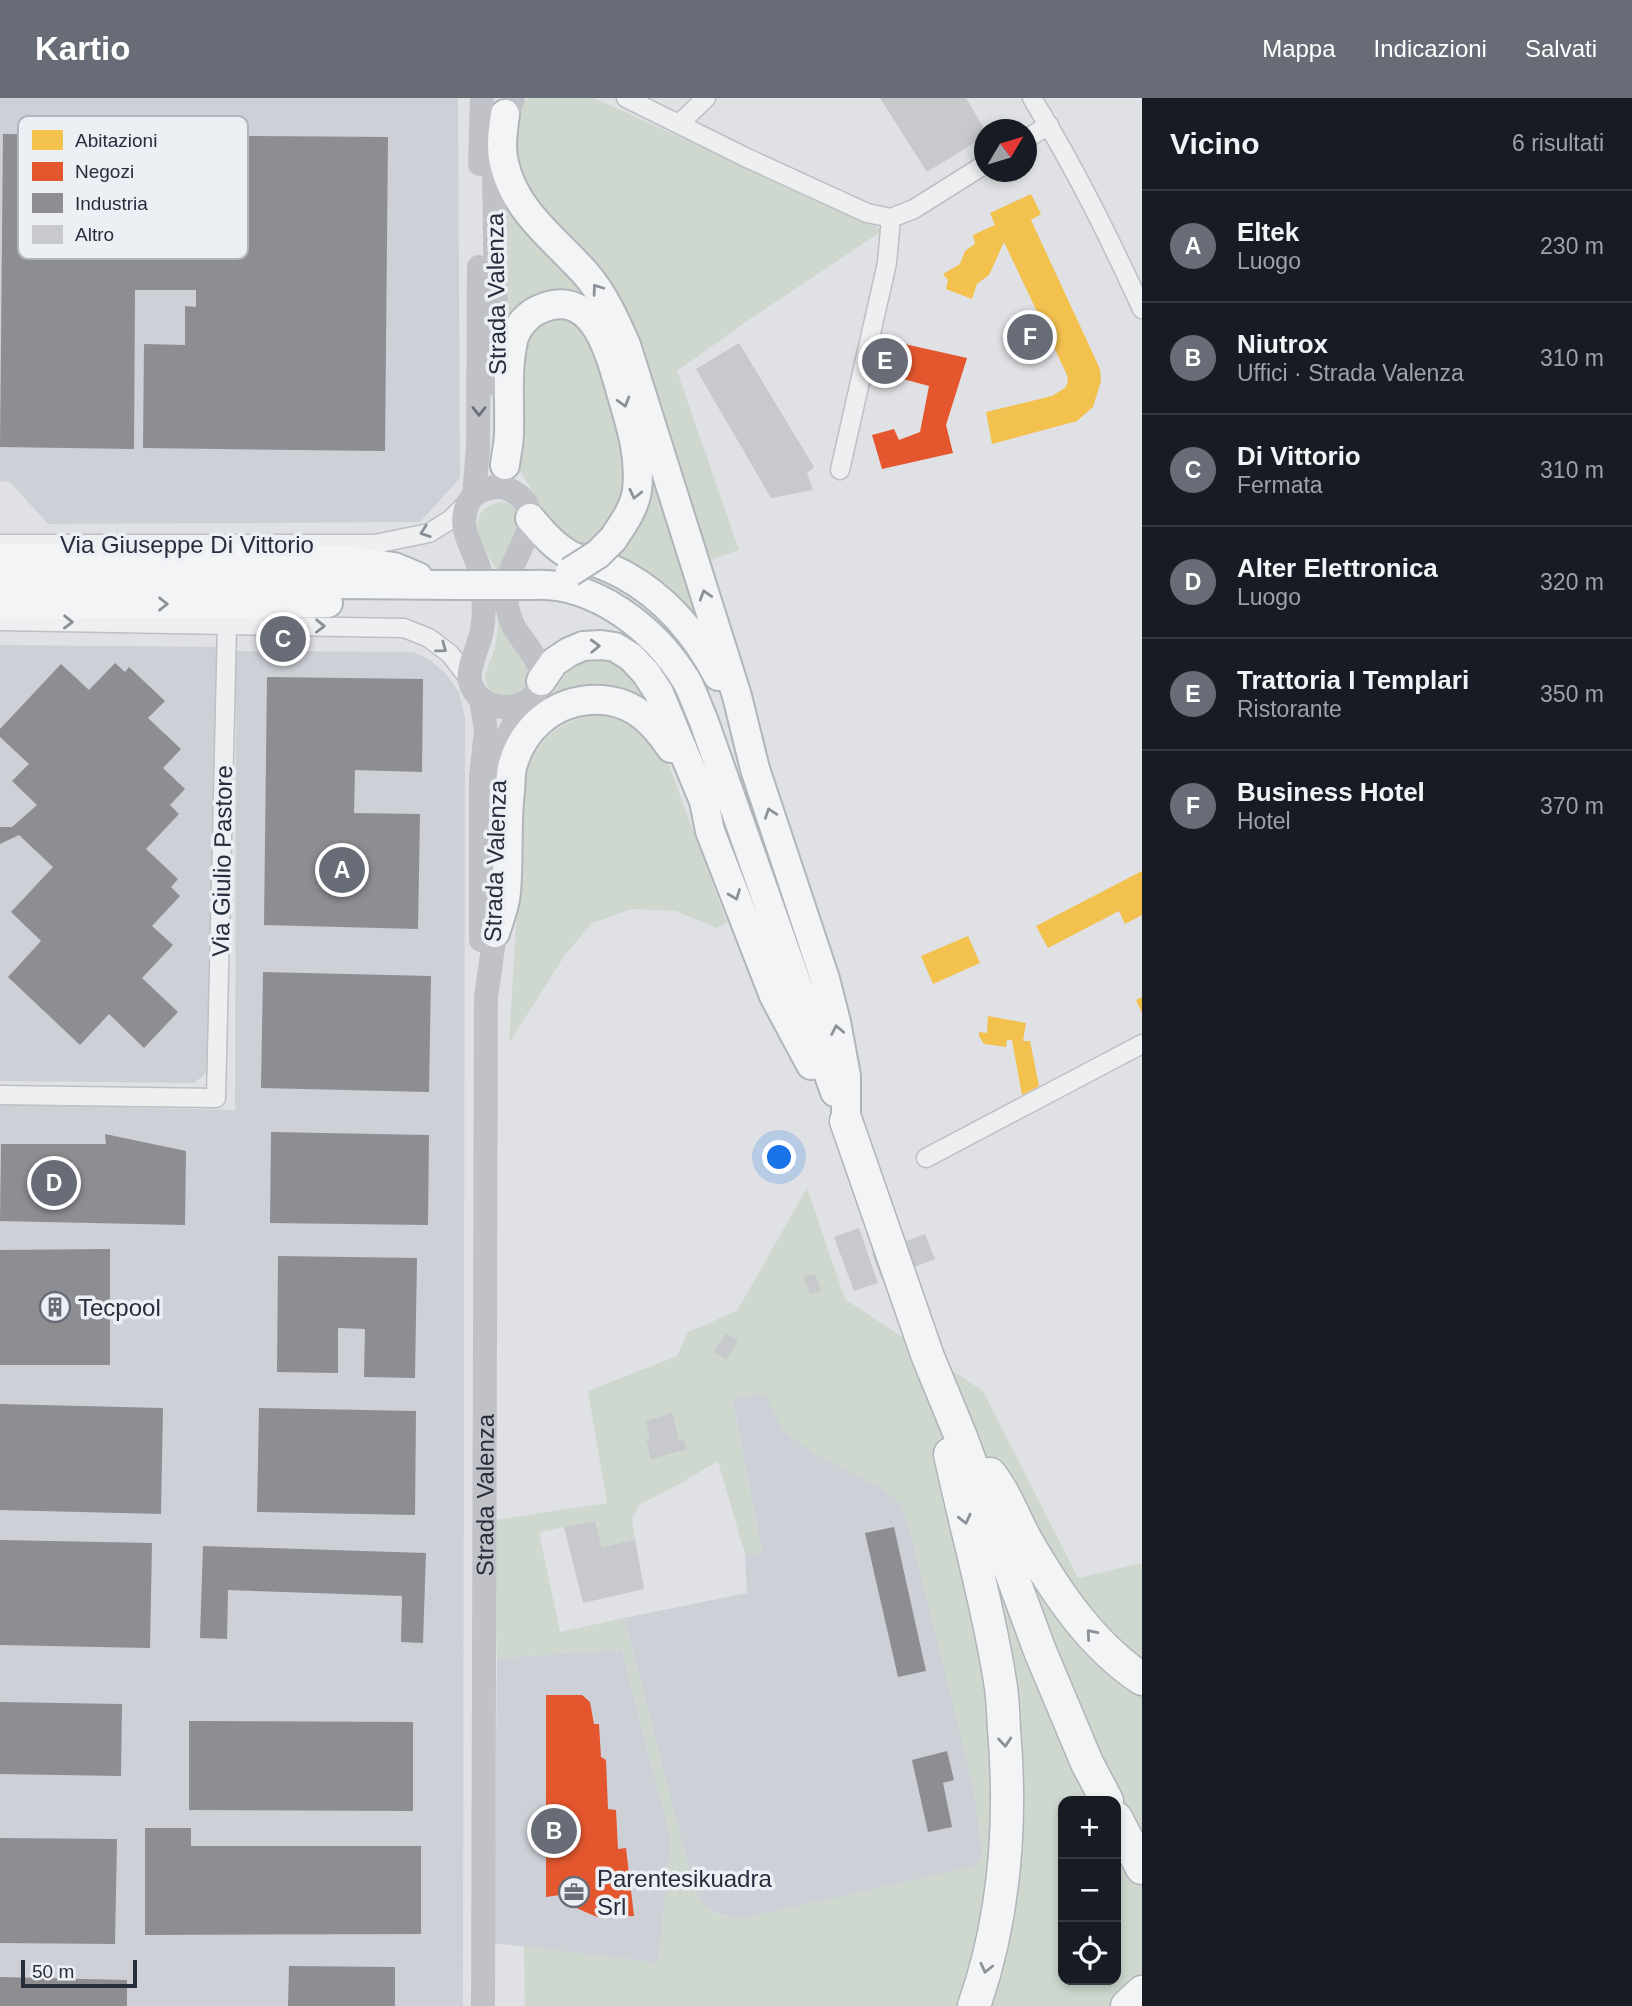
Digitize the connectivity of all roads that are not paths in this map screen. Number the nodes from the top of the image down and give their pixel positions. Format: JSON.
{"nodes":[{"id":1,"x":482,"y":98,"type":"edge"},
{"id":2,"x":626,"y":98,"type":"edge"},
{"id":3,"x":706,"y":98,"type":"edge"},
{"id":4,"x":1032,"y":98,"type":"edge"},
{"id":5,"x":509,"y":106,"type":"edge"},
{"id":6,"x":679,"y":124,"type":"junction"},
{"id":7,"x":1049,"y":125,"type":"junction"},
{"id":8,"x":1037,"y":133,"type":"edge"},
{"id":9,"x":974,"y":172,"type":"edge"},
{"id":10,"x":891,"y":218,"type":"junction"},
{"id":11,"x":1142,"y":309,"type":"edge"},
{"id":12,"x":505,"y":465,"type":"junction"},
{"id":13,"x":840,"y":470,"type":"dead end"},
{"id":14,"x":516,"y":491,"type":"junction"},
{"id":15,"x":471,"y":499,"type":"junction"},
{"id":16,"x":530,"y":518,"type":"junction"},
{"id":17,"x":0,"y":544,"type":"edge"},
{"id":18,"x":0,"y":558,"type":"edge"},
{"id":19,"x":0,"y":581,"type":"edge"},
{"id":20,"x":449,"y":585,"type":"junction"},
{"id":21,"x":536,"y":585,"type":"junction"},
{"id":22,"x":0,"y":605,"type":"edge"},
{"id":23,"x":0,"y":621,"type":"edge"},
{"id":24,"x":227,"y":625,"type":"junction"},
{"id":25,"x":475,"y":690,"type":"junction"},
{"id":26,"x":533,"y":692,"type":"junction"},
{"id":27,"x":755,"y":769,"type":"junction"},
{"id":28,"x":710,"y":831,"type":"junction"},
{"id":29,"x":495,"y":933,"type":"junction"},
{"id":30,"x":486,"y":983,"type":"junction"},
{"id":31,"x":1142,"y":1044,"type":"edge"},
{"id":32,"x":0,"y":1095,"type":"edge"},
{"id":33,"x":846,"y":1121,"type":"junction"},
{"id":34,"x":926,"y":1158,"type":"dead end"},
{"id":35,"x":928,"y":1357,"type":"junction"},
{"id":36,"x":961,"y":1437,"type":"junction"},
{"id":37,"x":1142,"y":1679,"type":"edge"},
{"id":38,"x":1104,"y":1796,"type":"edge"},
{"id":39,"x":1121,"y":1828,"type":"edge"},
{"id":40,"x":1142,"y":1868,"type":"edge"},
{"id":41,"x":1142,"y":1992,"type":"edge"},
{"id":42,"x":483,"y":2006,"type":"edge"},
{"id":43,"x":974,"y":2006,"type":"edge"},
{"id":44,"x":1127,"y":2006,"type":"edge"}],
"edges":[{"from":1,"to":15,"type":"main road","name":"Strada Valenza","one_way":true},
{"from":2,"to":6,"type":"street"},
{"from":3,"to":6,"type":"street"},
{"from":4,"to":7,"type":"street"},
{"from":5,"to":12,"type":"main road","name":"Strada Valenza"},
{"from":27,"to":5,"type":"highway","one_way":true},
{"from":6,"to":10,"type":"street"},
{"from":7,"to":8,"type":"street"},
{"from":7,"to":11,"type":"street"},
{"from":9,"to":10,"type":"street"},
{"from":10,"to":13,"type":"street"},
{"from":12,"to":14,"type":"main road","name":"Strada Valenza"},
{"from":12,"to":21,"type":"highway","one_way":true,"bridge":true},
{"from":14,"to":15,"type":"main road"},
{"from":14,"to":16,"type":"main road","name":"Strada Valenza"},
{"from":15,"to":17,"type":"street","name":"Via Giuseppe Di Vittorio","one_way":true},
{"from":15,"to":25,"type":"main road","name":"Strada Valenza"},
{"from":16,"to":26,"type":"main road"},
{"from":16,"to":27,"type":"highway"},
{"from":18,"to":20,"type":"highway"},
{"from":19,"to":20,"type":"highway"},
{"from":20,"to":21,"type":"highway","bridge":true},
{"from":22,"to":20,"type":"highway","one_way":true},
{"from":21,"to":33,"type":"highway"},
{"from":23,"to":24,"type":"street","one_way":true},
{"from":24,"to":25,"type":"street","one_way":true},
{"from":24,"to":32,"type":"street","name":"Via Giulio Pastore"},
{"from":25,"to":26,"type":"main road"},
{"from":25,"to":30,"type":"main road","name":"Strada Valenza"},
{"from":26,"to":28,"type":"highway","one_way":true},
{"from":26,"to":29,"type":"main road","name":"Strada Valenza"},
{"from":33,"to":27,"type":"highway","one_way":true},
{"from":28,"to":29,"type":"highway"},
{"from":28,"to":33,"type":"highway","one_way":true},
{"from":29,"to":30,"type":"main road","name":"Strada Valenza"},
{"from":30,"to":42,"type":"main road","name":"Strada Valenza"},
{"from":31,"to":34,"type":"street"},
{"from":33,"to":35,"type":"highway"},
{"from":35,"to":36,"type":"highway"},
{"from":35,"to":43,"type":"highway","one_way":true},
{"from":37,"to":36,"type":"highway","one_way":true},
{"from":36,"to":38,"type":"highway"},
{"from":39,"to":40,"type":"highway"},
{"from":41,"to":44,"type":"highway"}]}
